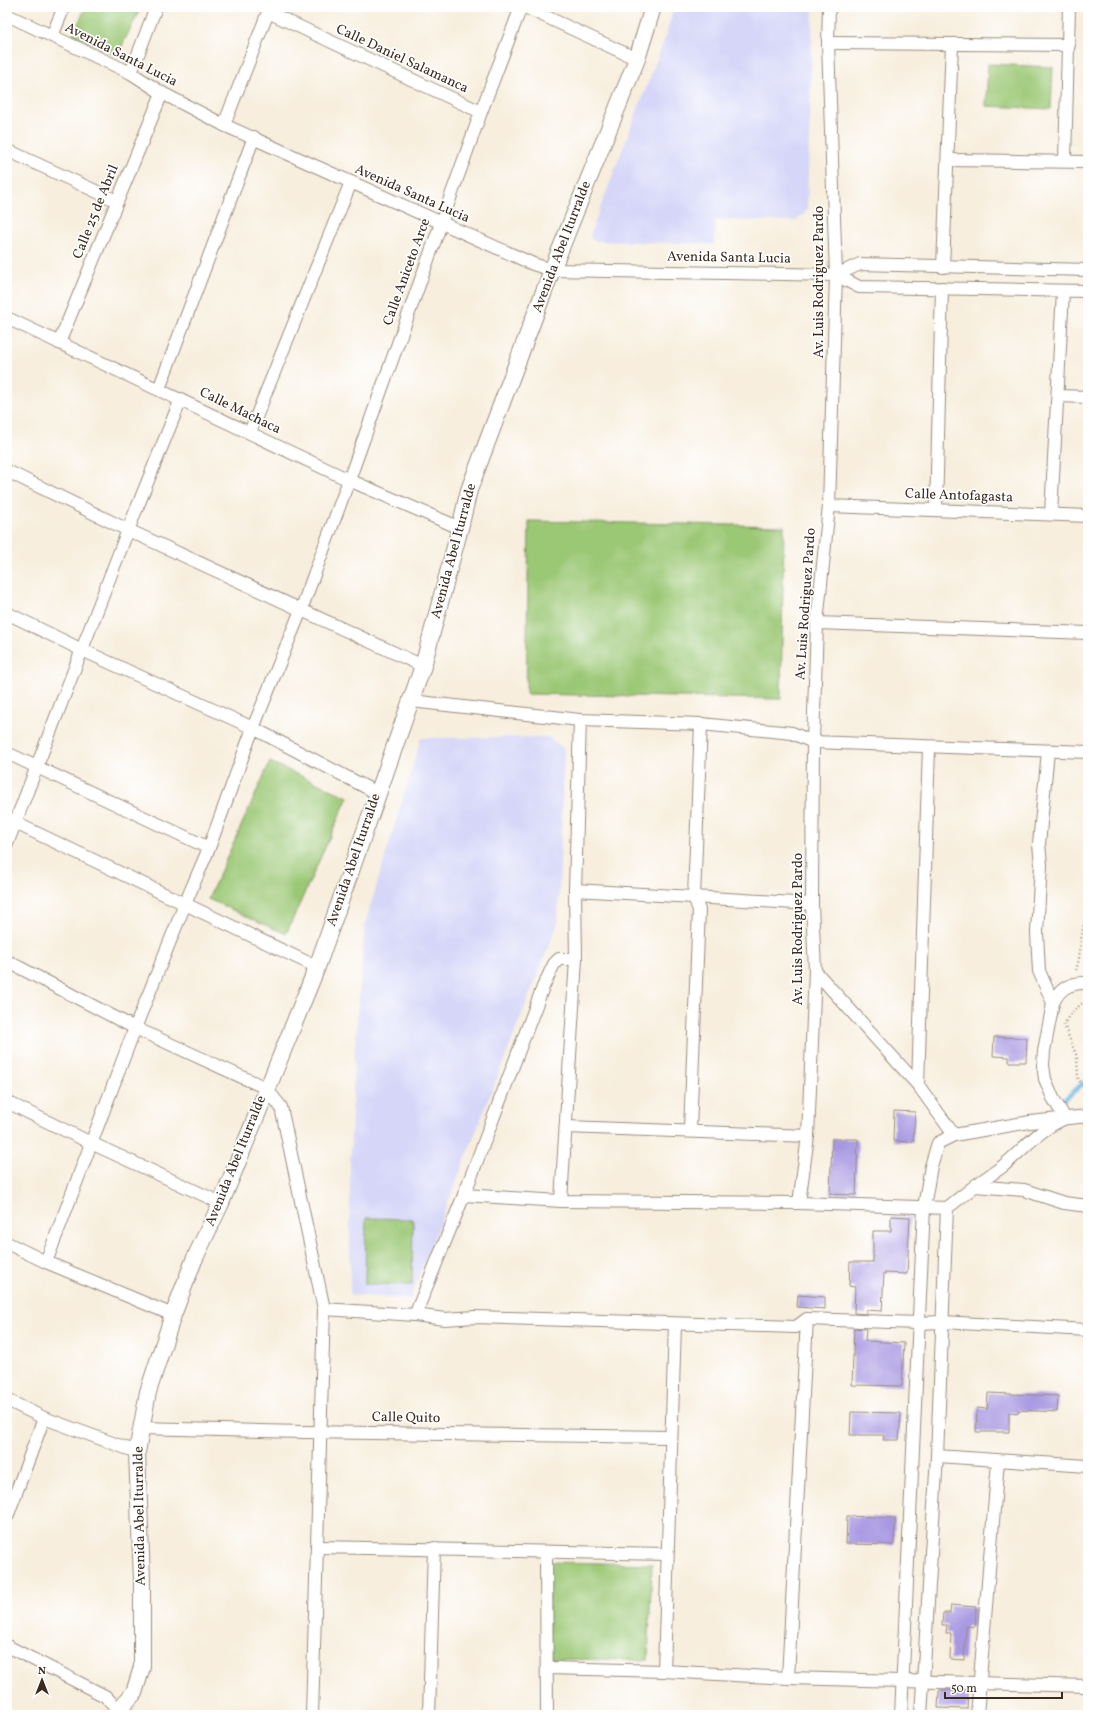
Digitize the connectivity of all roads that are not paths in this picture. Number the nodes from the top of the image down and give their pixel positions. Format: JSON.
{"nodes":[{"id":1,"x":64,"y":7,"type":"edge"},
{"id":2,"x":156,"y":7,"type":"edge"},
{"id":3,"x":521,"y":7,"type":"edge"},
{"id":4,"x":525,"y":7,"type":"edge"},
{"id":5,"x":653,"y":7,"type":"edge"},
{"id":6,"x":828,"y":7,"type":"edge"},
{"id":7,"x":1070,"y":7,"type":"edge"},
{"id":8,"x":269,"y":9,"type":"edge"},
{"id":9,"x":7,"y":15,"type":"edge"},
{"id":10,"x":52,"y":36,"type":"junction"},
{"id":11,"x":828,"y":43,"type":"junction"},
{"id":12,"x":952,"y":44,"type":"junction"},
{"id":13,"x":1068,"y":45,"type":"junction"},
{"id":14,"x":637,"y":59,"type":"junction"},
{"id":15,"x":131,"y":73,"type":"junction"},
{"id":16,"x":162,"y":93,"type":"junction"},
{"id":17,"x":481,"y":112,"type":"junction"},
{"id":18,"x":224,"y":125,"type":"junction"},
{"id":19,"x":254,"y":137,"type":"junction"},
{"id":20,"x":7,"y":150,"type":"edge"},
{"id":21,"x":948,"y":160,"type":"junction"},
{"id":22,"x":1065,"y":160,"type":"junction"},
{"id":23,"x":1088,"y":162,"type":"edge"},
{"id":24,"x":351,"y":182,"type":"junction"},
{"id":25,"x":117,"y":201,"type":"junction"},
{"id":26,"x":440,"y":223,"type":"junction"},
{"id":27,"x":943,"y":266,"type":"junction"},
{"id":28,"x":552,"y":270,"type":"junction"},
{"id":29,"x":1088,"y":270,"type":"edge"},
{"id":30,"x":836,"y":275,"type":"junction"},
{"id":31,"x":942,"y":288,"type":"junction"},
{"id":32,"x":1063,"y":291,"type":"junction"},
{"id":33,"x":1088,"y":291,"type":"edge"},
{"id":34,"x":7,"y":318,"type":"edge"},
{"id":35,"x":59,"y":343,"type":"junction"},
{"id":36,"x":159,"y":389,"type":"junction"},
{"id":37,"x":1058,"y":396,"type":"junction"},
{"id":38,"x":1088,"y":397,"type":"edge"},
{"id":39,"x":181,"y":399,"type":"junction"},
{"id":40,"x":250,"y":432,"type":"junction"},
{"id":41,"x":7,"y":470,"type":"edge"},
{"id":42,"x":349,"y":480,"type":"junction"},
{"id":43,"x":829,"y":506,"type":"junction"},
{"id":44,"x":936,"y":510,"type":"junction"},
{"id":45,"x":1052,"y":514,"type":"junction"},
{"id":46,"x":1088,"y":516,"type":"edge"},
{"id":47,"x":460,"y":528,"type":"junction"},
{"id":48,"x":128,"y":530,"type":"junction"},
{"id":49,"x":301,"y":610,"type":"junction"},
{"id":50,"x":7,"y":612,"type":"edge"},
{"id":51,"x":817,"y":623,"type":"junction"},
{"id":52,"x":1088,"y":633,"type":"edge"},
{"id":53,"x":82,"y":650,"type":"junction"},
{"id":54,"x":423,"y":666,"type":"junction"},
{"id":55,"x":411,"y":701,"type":"junction"},
{"id":56,"x":580,"y":720,"type":"junction"},
{"id":57,"x":700,"y":724,"type":"junction"},
{"id":58,"x":253,"y":728,"type":"junction"},
{"id":59,"x":813,"y":742,"type":"junction"},
{"id":60,"x":929,"y":747,"type":"junction"},
{"id":61,"x":1048,"y":751,"type":"junction"},
{"id":62,"x":1088,"y":752,"type":"edge"},
{"id":63,"x":7,"y":753,"type":"edge"},
{"id":64,"x":37,"y":767,"type":"junction"},
{"id":65,"x":377,"y":793,"type":"junction"},
{"id":66,"x":11,"y":821,"type":"edge"},
{"id":67,"x":7,"y":844,"type":"edge"},
{"id":68,"x":209,"y":848,"type":"junction"},
{"id":69,"x":575,"y":890,"type":"junction"},
{"id":70,"x":694,"y":897,"type":"junction"},
{"id":71,"x":184,"y":904,"type":"junction"},
{"id":72,"x":812,"y":904,"type":"junction"},
{"id":73,"x":576,"y":959,"type":"junction"},
{"id":74,"x":7,"y":961,"type":"edge"},
{"id":75,"x":317,"y":967,"type":"junction"},
{"id":76,"x":815,"y":971,"type":"junction"},
{"id":77,"x":1088,"y":983,"type":"edge"},
{"id":78,"x":1053,"y":1003,"type":"junction"},
{"id":79,"x":135,"y":1028,"type":"junction"},
{"id":80,"x":918,"y":1084,"type":"junction"},
{"id":81,"x":266,"y":1088,"type":"junction"},
{"id":82,"x":7,"y":1102,"type":"edge"},
{"id":83,"x":1088,"y":1116,"type":"edge"},
{"id":84,"x":1065,"y":1118,"type":"junction"},
{"id":85,"x":566,"y":1127,"type":"junction"},
{"id":86,"x":690,"y":1130,"type":"junction"},
{"id":87,"x":954,"y":1135,"type":"junction"},
{"id":88,"x":808,"y":1136,"type":"junction"},
{"id":89,"x":91,"y":1143,"type":"junction"},
{"id":90,"x":975,"y":1186,"type":"junction"},
{"id":91,"x":464,"y":1196,"type":"junction"},
{"id":92,"x":561,"y":1201,"type":"junction"},
{"id":93,"x":221,"y":1203,"type":"junction"},
{"id":94,"x":799,"y":1203,"type":"junction"},
{"id":95,"x":1088,"y":1206,"type":"edge"},
{"id":96,"x":924,"y":1207,"type":"junction"},
{"id":97,"x":947,"y":1208,"type":"junction"},
{"id":98,"x":7,"y":1243,"type":"edge"},
{"id":99,"x":46,"y":1262,"type":"junction"},
{"id":100,"x":324,"y":1309,"type":"junction"},
{"id":101,"x":173,"y":1315,"type":"junction"},
{"id":102,"x":415,"y":1315,"type":"junction"},
{"id":103,"x":807,"y":1319,"type":"junction"},
{"id":104,"x":942,"y":1322,"type":"junction"},
{"id":105,"x":918,"y":1323,"type":"junction"},
{"id":106,"x":674,"y":1324,"type":"junction"},
{"id":107,"x":1088,"y":1330,"type":"edge"},
{"id":108,"x":7,"y":1400,"type":"edge"},
{"id":109,"x":44,"y":1418,"type":"junction"},
{"id":110,"x":140,"y":1428,"type":"junction"},
{"id":111,"x":320,"y":1432,"type":"junction"},
{"id":112,"x":670,"y":1437,"type":"junction"},
{"id":113,"x":137,"y":1452,"type":"junction"},
{"id":114,"x":937,"y":1456,"type":"junction"},
{"id":115,"x":998,"y":1461,"type":"junction"},
{"id":116,"x":1088,"y":1466,"type":"edge"},
{"id":117,"x":7,"y":1517,"type":"edge"},
{"id":118,"x":318,"y":1547,"type":"junction"},
{"id":119,"x":434,"y":1548,"type":"junction"},
{"id":120,"x":546,"y":1552,"type":"junction"},
{"id":121,"x":667,"y":1554,"type":"junction"},
{"id":122,"x":7,"y":1646,"type":"edge"},
{"id":123,"x":548,"y":1668,"type":"junction"},
{"id":124,"x":664,"y":1671,"type":"junction"},
{"id":125,"x":788,"y":1678,"type":"junction"},
{"id":126,"x":903,"y":1680,"type":"junction"},
{"id":127,"x":923,"y":1681,"type":"junction"},
{"id":128,"x":980,"y":1683,"type":"junction"},
{"id":129,"x":1088,"y":1686,"type":"edge"},
{"id":130,"x":117,"y":1712,"type":"edge"},
{"id":131,"x":312,"y":1715,"type":"edge"},
{"id":132,"x":429,"y":1715,"type":"edge"},
{"id":133,"x":547,"y":1715,"type":"edge"},
{"id":134,"x":901,"y":1715,"type":"edge"},
{"id":135,"x":921,"y":1715,"type":"edge"},
{"id":136,"x":977,"y":1715,"type":"edge"}],
"edges":[{"from":1,"to":10,"type":"street"},
{"from":2,"to":15,"type":"street"},
{"from":3,"to":17,"type":"street","name":"Calle Aniceto Arce"},
{"from":4,"to":14,"type":"street"},
{"from":5,"to":14,"type":"street","name":"Avenida Abel Iturralde"},
{"from":6,"to":11,"type":"street","name":"Av. Luis Rodriguez Pardo"},
{"from":7,"to":13,"type":"street"},
{"from":8,"to":17,"type":"street","name":"Calle Daniel Salamanca"},
{"from":8,"to":18,"type":"street"},
{"from":9,"to":10,"type":"street","name":"Avenida Santa Lucia"},
{"from":10,"to":15,"type":"street","name":"Avenida Santa Lucia"},
{"from":11,"to":12,"type":"street"},
{"from":11,"to":30,"type":"street","name":"Av. Luis Rodriguez Pardo"},
{"from":12,"to":13,"type":"street"},
{"from":12,"to":21,"type":"street"},
{"from":13,"to":22,"type":"street"},
{"from":14,"to":28,"type":"street","name":"Avenida Abel Iturralde"},
{"from":15,"to":16,"type":"street","name":"Avenida Santa Lucia"},
{"from":16,"to":18,"type":"street","name":"Avenida Santa Lucia"},
{"from":16,"to":25,"type":"street","name":"Calle 25 de Abril"},
{"from":17,"to":26,"type":"street","name":"Calle Aniceto Arce"},
{"from":18,"to":19,"type":"street","name":"Avenida Santa Lucia"},
{"from":19,"to":24,"type":"street","name":"Avenida Santa Lucia"},
{"from":19,"to":36,"type":"street"},
{"from":20,"to":25,"type":"street"},
{"from":21,"to":22,"type":"street"},
{"from":21,"to":27,"type":"street"},
{"from":22,"to":23,"type":"street"},
{"from":24,"to":26,"type":"street","name":"Avenida Santa Lucia"},
{"from":24,"to":40,"type":"street"},
{"from":25,"to":35,"type":"street","name":"Calle 25 de Abril"},
{"from":26,"to":28,"type":"street","name":"Avenida Santa Lucia"},
{"from":26,"to":42,"type":"street","name":"Calle Aniceto Arce"},
{"from":27,"to":29,"type":"street","name":"Avenida Santa Lucia"},
{"from":27,"to":30,"type":"street","name":"Avenida Santa Lucia"},
{"from":28,"to":30,"type":"street","name":"Avenida Santa Lucia"},
{"from":28,"to":47,"type":"street","name":"Avenida Abel Iturralde"},
{"from":30,"to":31,"type":"street","name":"Avenida Santa Lucia"},
{"from":30,"to":43,"type":"street","name":"Av. Luis Rodriguez Pardo"},
{"from":31,"to":32,"type":"street","name":"Avenida Santa Lucia"},
{"from":31,"to":44,"type":"street"},
{"from":32,"to":33,"type":"street","name":"Avenida Santa Lucia"},
{"from":32,"to":37,"type":"street"},
{"from":34,"to":35,"type":"street","name":"Calle Machaca"},
{"from":35,"to":36,"type":"street","name":"Calle Machaca"},
{"from":36,"to":39,"type":"street","name":"Calle Machaca"},
{"from":37,"to":38,"type":"street"},
{"from":37,"to":45,"type":"street"},
{"from":39,"to":40,"type":"street","name":"Calle Machaca"},
{"from":39,"to":48,"type":"street"},
{"from":40,"to":42,"type":"street","name":"Calle Machaca"},
{"from":41,"to":48,"type":"street"},
{"from":42,"to":47,"type":"street","name":"Calle Machaca"},
{"from":42,"to":49,"type":"street","name":"Calle Aniceto Arce"},
{"from":43,"to":44,"type":"street","name":"Calle Antofagasta"},
{"from":43,"to":51,"type":"street","name":"Av. Luis Rodriguez Pardo"},
{"from":44,"to":45,"type":"street","name":"Calle Antofagasta"},
{"from":45,"to":46,"type":"street","name":"Calle Antofagasta"},
{"from":47,"to":54,"type":"street","name":"Avenida Abel Iturralde"},
{"from":48,"to":49,"type":"street"},
{"from":48,"to":53,"type":"street"},
{"from":49,"to":54,"type":"street"},
{"from":49,"to":58,"type":"street","name":"Calle Aniceto Arce"},
{"from":50,"to":53,"type":"street"},
{"from":51,"to":52,"type":"street"},
{"from":51,"to":59,"type":"street","name":"Av. Luis Rodriguez Pardo"},
{"from":53,"to":58,"type":"street"},
{"from":53,"to":64,"type":"street"},
{"from":54,"to":55,"type":"street","name":"Avenida Abel Iturralde"},
{"from":55,"to":56,"type":"street"},
{"from":55,"to":65,"type":"street","name":"Avenida Abel Iturralde"},
{"from":56,"to":57,"type":"street"},
{"from":56,"to":69,"type":"street"},
{"from":57,"to":59,"type":"street"},
{"from":57,"to":70,"type":"street"},
{"from":58,"to":65,"type":"street"},
{"from":58,"to":68,"type":"street","name":"Calle Aniceto Arce"},
{"from":59,"to":60,"type":"street"},
{"from":59,"to":72,"type":"street","name":"Av. Luis Rodriguez Pardo"},
{"from":60,"to":61,"type":"street"},
{"from":60,"to":80,"type":"street"},
{"from":61,"to":62,"type":"street"},
{"from":61,"to":78,"type":"street"},
{"from":63,"to":64,"type":"street"},
{"from":64,"to":66,"type":"street"},
{"from":64,"to":68,"type":"street"},
{"from":65,"to":75,"type":"street","name":"Avenida Abel Iturralde"},
{"from":66,"to":67,"type":"street"},
{"from":66,"to":71,"type":"street"},
{"from":68,"to":71,"type":"street","name":"Calle Aniceto Arce"},
{"from":69,"to":70,"type":"street"},
{"from":69,"to":73,"type":"street"},
{"from":70,"to":72,"type":"street"},
{"from":70,"to":86,"type":"street"},
{"from":71,"to":75,"type":"street"},
{"from":71,"to":79,"type":"street","name":"Calle Aniceto Arce"},
{"from":72,"to":76,"type":"street","name":"Av. Luis Rodriguez Pardo"},
{"from":73,"to":85,"type":"street"},
{"from":73,"to":91,"type":"street"},
{"from":74,"to":79,"type":"street"},
{"from":75,"to":81,"type":"street","name":"Avenida Abel Iturralde"},
{"from":76,"to":80,"type":"street"},
{"from":76,"to":88,"type":"street","name":"Av. Luis Rodriguez Pardo"},
{"from":77,"to":78,"type":"street"},
{"from":78,"to":84,"type":"street"},
{"from":79,"to":81,"type":"street"},
{"from":79,"to":89,"type":"street","name":"Calle Aniceto Arce"},
{"from":80,"to":87,"type":"street"},
{"from":81,"to":93,"type":"street","name":"Avenida Abel Iturralde"},
{"from":81,"to":100,"type":"street"},
{"from":82,"to":89,"type":"street"},
{"from":83,"to":84,"type":"street"},
{"from":84,"to":87,"type":"street"},
{"from":84,"to":90,"type":"street"},
{"from":85,"to":86,"type":"street"},
{"from":85,"to":92,"type":"street"},
{"from":86,"to":88,"type":"street"},
{"from":87,"to":96,"type":"street"},
{"from":88,"to":94,"type":"street","name":"Av. Luis Rodriguez Pardo"},
{"from":89,"to":93,"type":"street"},
{"from":89,"to":99,"type":"street","name":"Calle Aniceto Arce"},
{"from":90,"to":95,"type":"street"},
{"from":90,"to":97,"type":"street"},
{"from":91,"to":92,"type":"street"},
{"from":91,"to":102,"type":"street"},
{"from":92,"to":94,"type":"street"},
{"from":93,"to":101,"type":"street","name":"Avenida Abel Iturralde"},
{"from":94,"to":96,"type":"street"},
{"from":96,"to":97,"type":"street"},
{"from":96,"to":105,"type":"street"},
{"from":97,"to":104,"type":"street"},
{"from":98,"to":99,"type":"street"},
{"from":99,"to":101,"type":"street"},
{"from":100,"to":102,"type":"street"},
{"from":100,"to":111,"type":"street"},
{"from":101,"to":110,"type":"street","name":"Avenida Abel Iturralde"},
{"from":102,"to":106,"type":"street"},
{"from":103,"to":105,"type":"street"},
{"from":103,"to":106,"type":"street"},
{"from":103,"to":125,"type":"street"},
{"from":104,"to":105,"type":"street"},
{"from":104,"to":107,"type":"street"},
{"from":104,"to":114,"type":"street"},
{"from":105,"to":126,"type":"street"},
{"from":106,"to":112,"type":"street"},
{"from":108,"to":109,"type":"street"},
{"from":109,"to":113,"type":"street"},
{"from":109,"to":117,"type":"street"},
{"from":110,"to":111,"type":"street","name":"Calle Quito"},
{"from":110,"to":113,"type":"street","name":"Avenida Abel Iturralde"},
{"from":111,"to":112,"type":"street","name":"Calle Quito"},
{"from":111,"to":118,"type":"street"},
{"from":112,"to":121,"type":"street"},
{"from":113,"to":130,"type":"street","name":"Avenida Abel Iturralde"},
{"from":114,"to":115,"type":"street"},
{"from":114,"to":127,"type":"street"},
{"from":115,"to":116,"type":"street"},
{"from":115,"to":128,"type":"street"},
{"from":118,"to":119,"type":"street"},
{"from":118,"to":131,"type":"street"},
{"from":119,"to":120,"type":"street"},
{"from":119,"to":132,"type":"street"},
{"from":120,"to":121,"type":"street"},
{"from":120,"to":123,"type":"street"},
{"from":121,"to":124,"type":"street"},
{"from":122,"to":130,"type":"street"},
{"from":123,"to":124,"type":"street"},
{"from":123,"to":133,"type":"street"},
{"from":124,"to":125,"type":"street"},
{"from":125,"to":126,"type":"street"},
{"from":126,"to":127,"type":"street"},
{"from":126,"to":134,"type":"street"},
{"from":127,"to":128,"type":"street"},
{"from":127,"to":135,"type":"street"},
{"from":128,"to":129,"type":"street"},
{"from":128,"to":136,"type":"street"}]}
